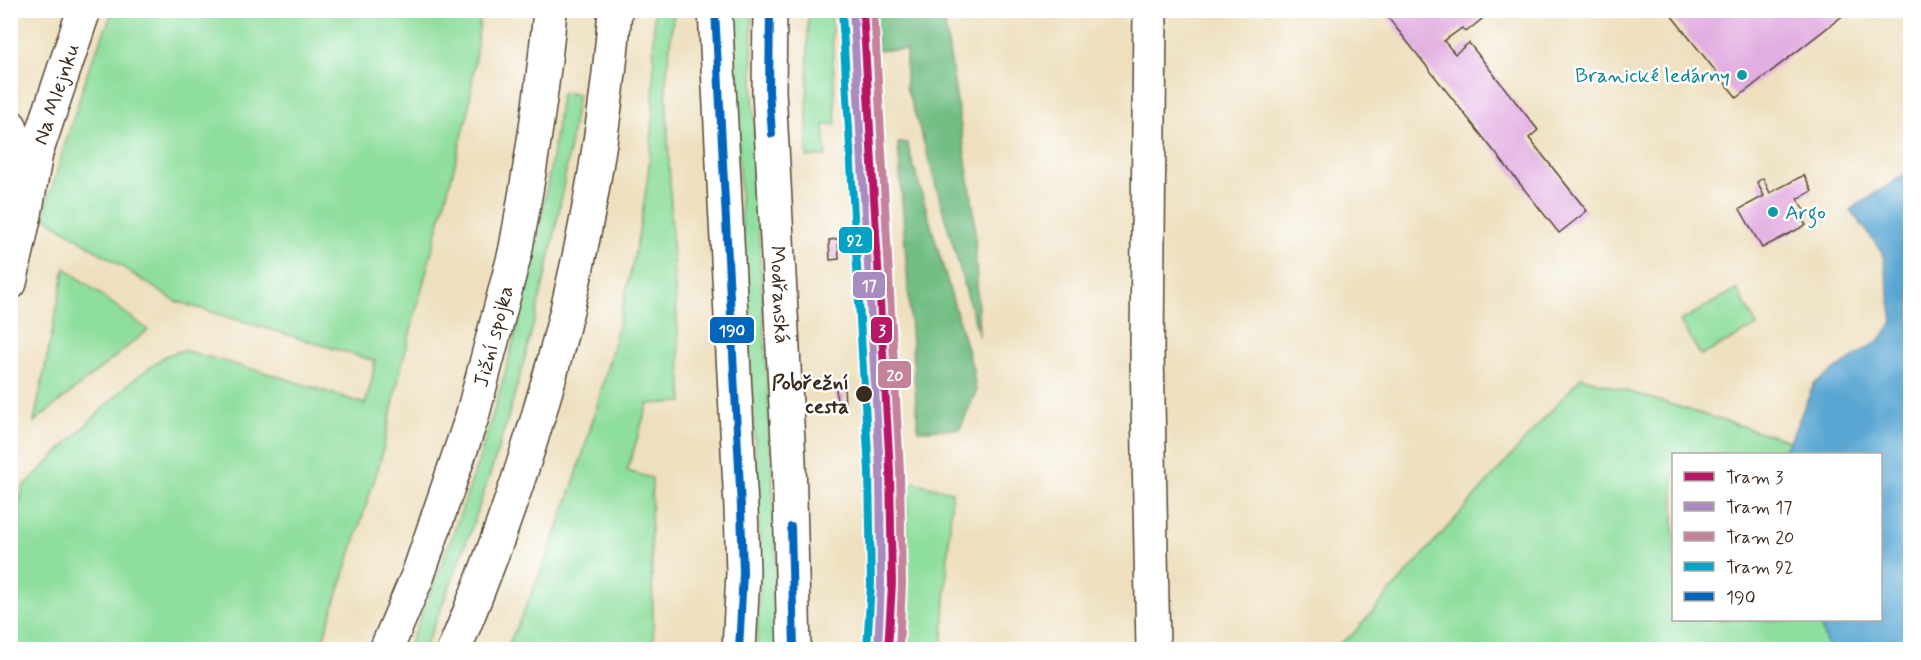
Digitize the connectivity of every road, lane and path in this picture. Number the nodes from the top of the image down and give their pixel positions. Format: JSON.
{"nodes":[{"id":1,"x":84,"y":10,"type":"edge"},
{"id":2,"x":550,"y":10,"type":"edge"},
{"id":3,"x":615,"y":10,"type":"edge"},
{"id":4,"x":715,"y":10,"type":"edge"},
{"id":5,"x":770,"y":10,"type":"edge"},
{"id":6,"x":1150,"y":10,"type":"edge"},
{"id":7,"x":10,"y":126,"type":"edge"},
{"id":8,"x":25,"y":214,"type":"junction"},
{"id":9,"x":10,"y":284,"type":"edge"},
{"id":10,"x":386,"y":650,"type":"edge"},
{"id":11,"x":454,"y":650,"type":"edge"},
{"id":12,"x":739,"y":650,"type":"edge"},
{"id":13,"x":794,"y":650,"type":"edge"},
{"id":14,"x":1153,"y":650,"type":"edge"}],
"edges":[{"from":1,"to":8,"type":"main road","name":"Na Mlejnku"},
{"from":2,"to":10,"type":"main road","name":"Jižní spojka"},
{"from":3,"to":11,"type":"main road"},
{"from":4,"to":12,"type":"main road"},
{"from":5,"to":13,"type":"main road","name":"Modřanská"},
{"from":6,"to":14,"type":"main road"},
{"from":7,"to":8,"type":"main road","name":"Na Mlejnku"},
{"from":8,"to":9,"type":"main road","name":"Na Mlejnku"}]}
